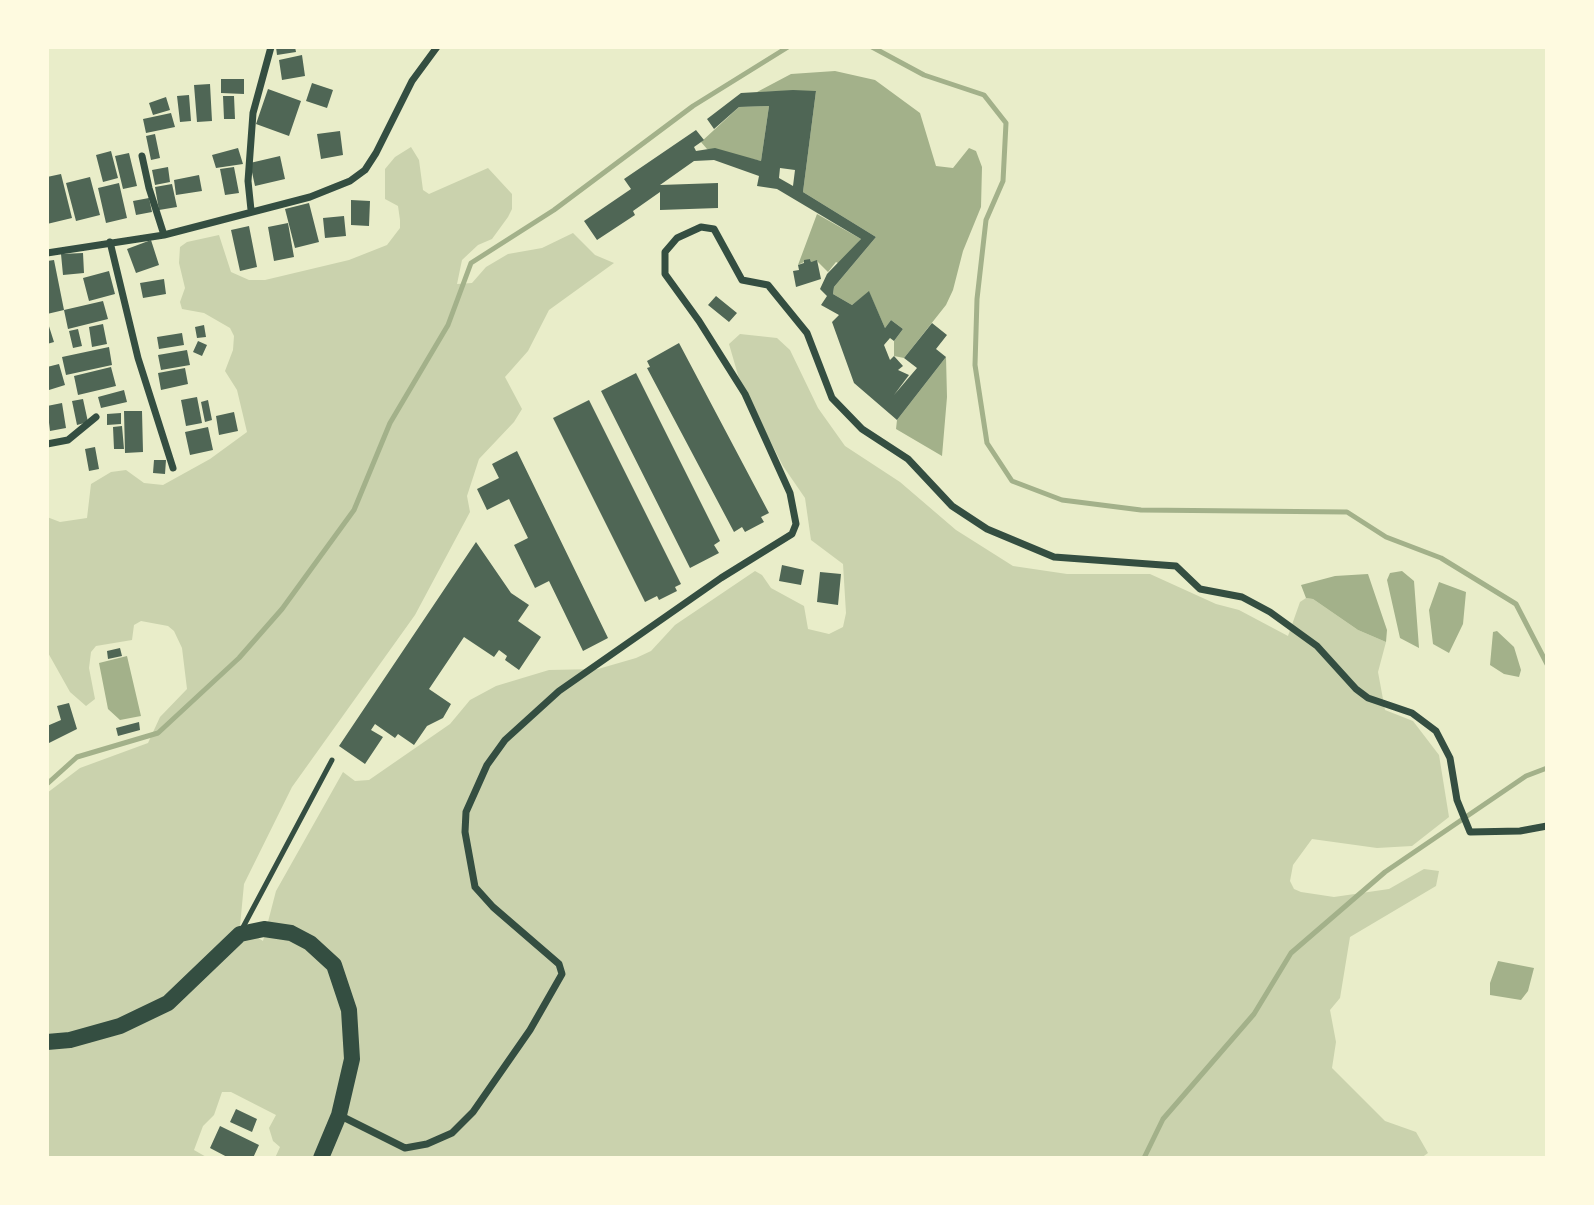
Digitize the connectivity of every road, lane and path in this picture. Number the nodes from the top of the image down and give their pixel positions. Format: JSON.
{"nodes":[{"id":1,"x":271,"y":47,"type":"edge"},
{"id":2,"x":437,"y":47,"type":"edge"},
{"id":3,"x":142,"y":156,"type":"dead end"},
{"id":4,"x":251,"y":210,"type":"junction"},
{"id":5,"x":164,"y":235,"type":"junction"},
{"id":6,"x":110,"y":242,"type":"junction"},
{"id":7,"x":47,"y":253,"type":"edge"},
{"id":8,"x":96,"y":417,"type":"dead end"},
{"id":9,"x":47,"y":444,"type":"edge"},
{"id":10,"x":173,"y":468,"type":"dead end"},
{"id":11,"x":332,"y":760,"type":"dead end"},
{"id":12,"x":1547,"y":826,"type":"edge"},
{"id":13,"x":240,"y":934,"type":"junction"},
{"id":14,"x":47,"y":1042,"type":"edge"},
{"id":15,"x":339,"y":1115,"type":"junction"},
{"id":16,"x":321,"y":1158,"type":"edge"}],
"edges":[{"from":1,"to":4,"type":"street"},
{"from":2,"to":4,"type":"street"},
{"from":3,"to":5,"type":"street"},
{"from":4,"to":5,"type":"street"},
{"from":5,"to":6,"type":"street"},
{"from":6,"to":7,"type":"street"},
{"from":6,"to":10,"type":"street"},
{"from":8,"to":9,"type":"street"},
{"from":11,"to":13,"type":"lane"},
{"from":12,"to":15,"type":"street"},
{"from":13,"to":14,"type":"main road"},
{"from":13,"to":15,"type":"main road"},
{"from":15,"to":16,"type":"main road"}]}
